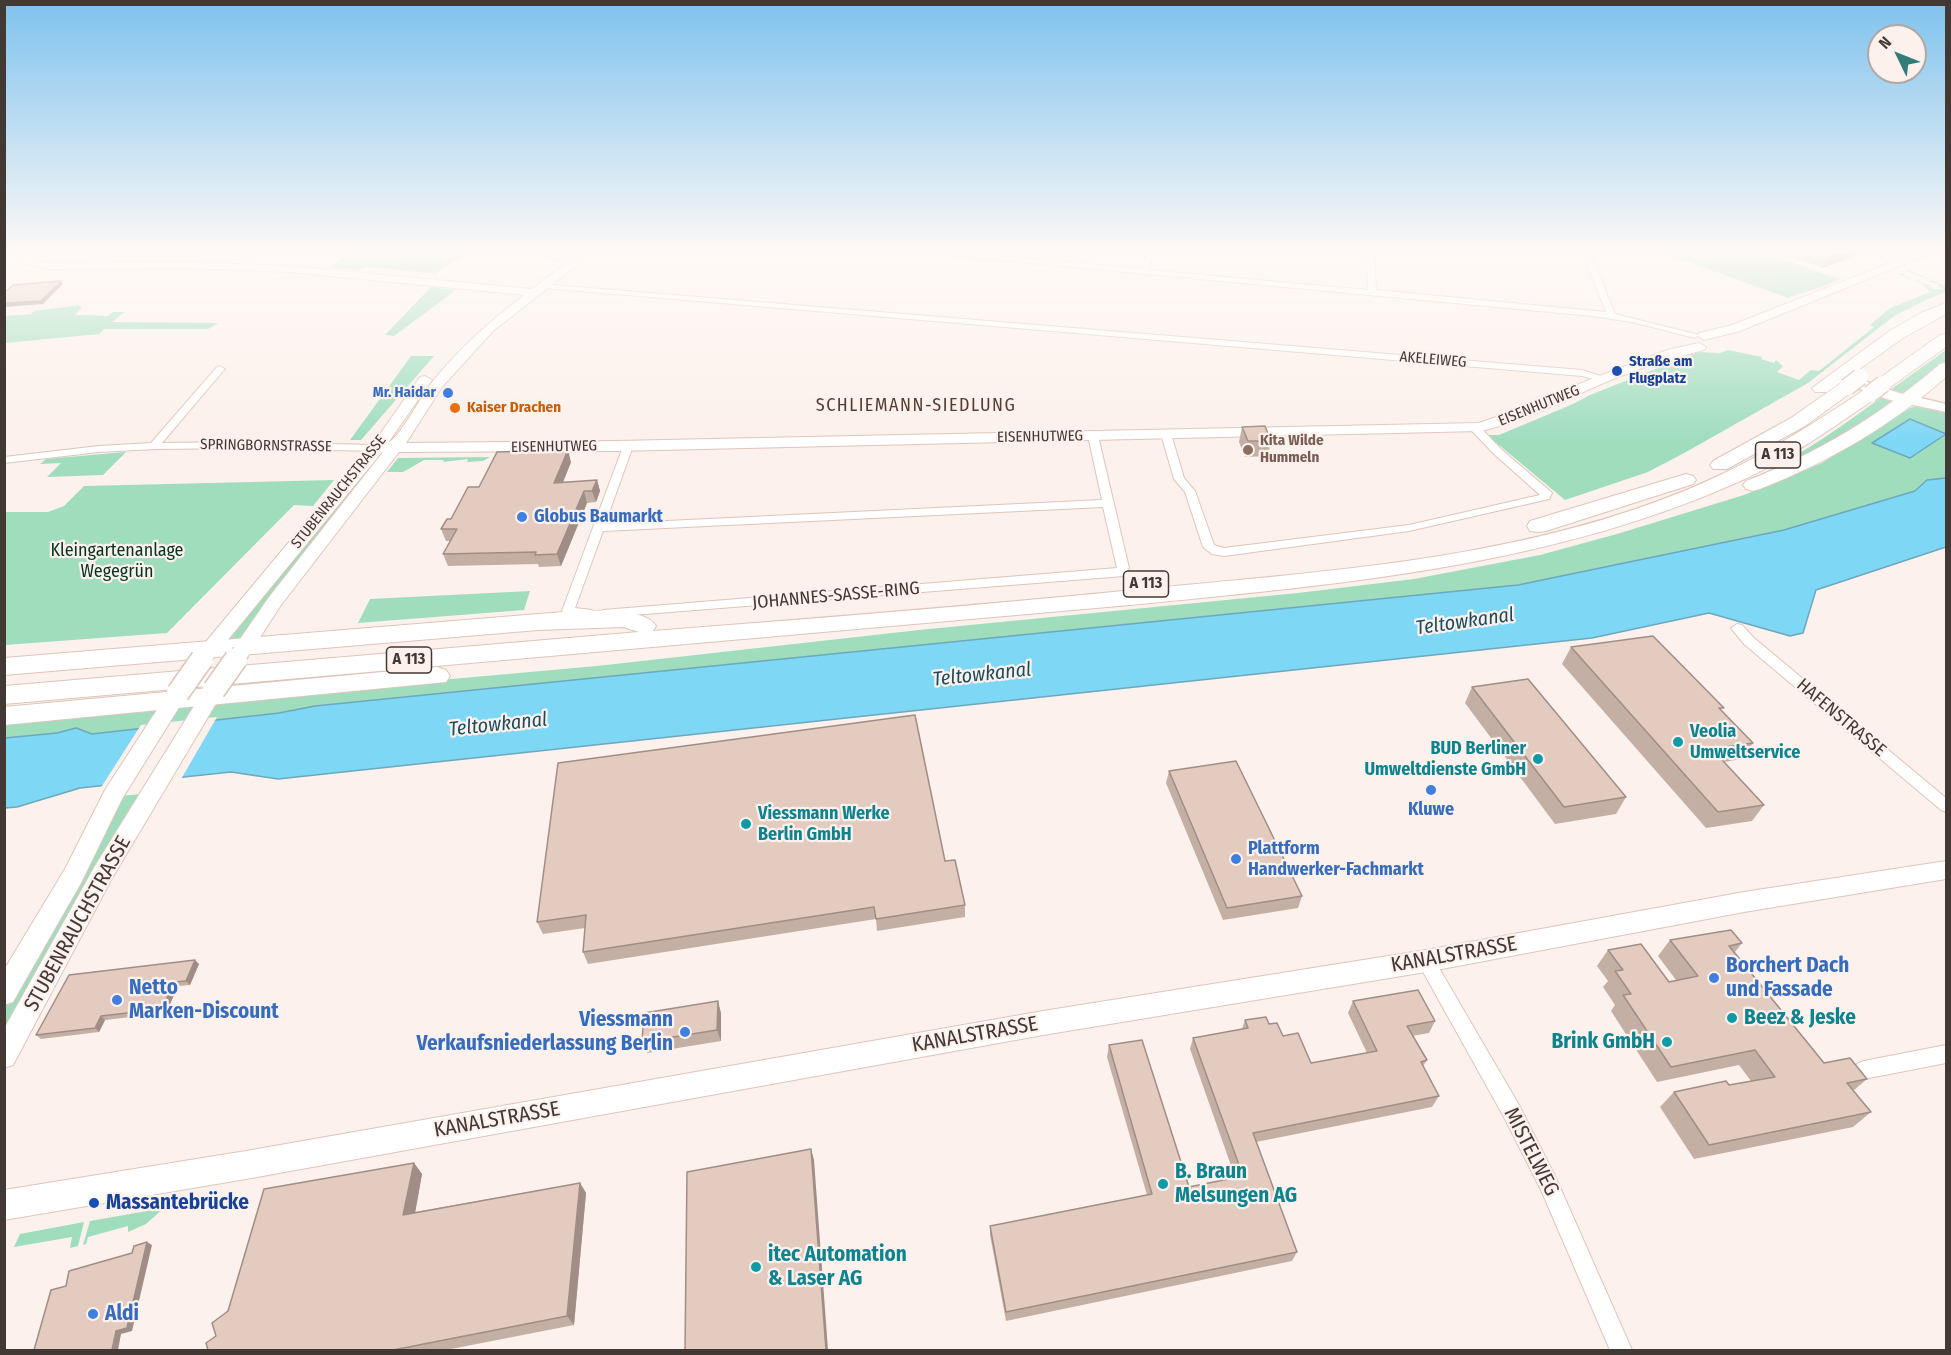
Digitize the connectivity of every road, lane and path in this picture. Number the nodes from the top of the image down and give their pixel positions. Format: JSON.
{"nodes":[{"id":1,"x":491,"y":315,"type":"edge"},
{"id":2,"x":507,"y":315,"type":"edge"},
{"id":3,"x":855,"y":315,"type":"edge"},
{"id":4,"x":1612,"y":315,"type":"edge"},
{"id":5,"x":1769,"y":315,"type":"edge"},
{"id":6,"x":1931,"y":315,"type":"edge"},
{"id":7,"x":1947,"y":320,"type":"edge"},
{"id":8,"x":1947,"y":339,"type":"edge"},
{"id":9,"x":1698,"y":340,"type":"junction"},
{"id":10,"x":1947,"y":368,"type":"edge"},
{"id":11,"x":220,"y":369,"type":"dead end"},
{"id":12,"x":1605,"y":379,"type":"junction"},
{"id":13,"x":1848,"y":380,"type":"junction"},
{"id":14,"x":1911,"y":400,"type":"junction"},
{"id":15,"x":1947,"y":408,"type":"edge"},
{"id":16,"x":1475,"y":428,"type":"junction"},
{"id":17,"x":1166,"y":434,"type":"junction"},
{"id":18,"x":1093,"y":436,"type":"junction"},
{"id":19,"x":154,"y":446,"type":"junction"},
{"id":20,"x":628,"y":446,"type":"junction"},
{"id":21,"x":385,"y":448,"type":"junction"},
{"id":22,"x":4,"y":460,"type":"edge"},
{"id":23,"x":1677,"y":493,"type":"junction"},
{"id":24,"x":1108,"y":503,"type":"junction"},
{"id":25,"x":598,"y":528,"type":"junction"},
{"id":26,"x":644,"y":626,"type":"junction"},
{"id":27,"x":814,"y":626,"type":"junction"},
{"id":28,"x":1737,"y":628,"type":"dead end"},
{"id":29,"x":244,"y":649,"type":"junction"},
{"id":30,"x":209,"y":652,"type":"junction"},
{"id":31,"x":4,"y":667,"type":"edge"},
{"id":32,"x":4,"y":682,"type":"edge"},
{"id":33,"x":4,"y":695,"type":"edge"},
{"id":34,"x":208,"y":699,"type":"junction"},
{"id":35,"x":172,"y":702,"type":"junction"},
{"id":36,"x":4,"y":716,"type":"edge"},
{"id":37,"x":1947,"y":806,"type":"edge"},
{"id":38,"x":1947,"y":870,"type":"edge"},
{"id":39,"x":1426,"y":961,"type":"junction"},
{"id":40,"x":4,"y":994,"type":"edge"},
{"id":41,"x":1947,"y":1054,"type":"edge"},
{"id":42,"x":4,"y":1056,"type":"edge"},
{"id":43,"x":1864,"y":1070,"type":"dead end"},
{"id":44,"x":4,"y":1205,"type":"edge"},
{"id":45,"x":1621,"y":1350,"type":"edge"}],
"edges":[{"from":1,"to":21,"type":"street","name":"STUBENRAUCHSTRASSE"},
{"from":2,"to":21,"type":"street","name":"STUBENRAUCHSTRASSE"},
{"from":3,"to":12,"type":"street","name":"AKELEIWEG"},
{"from":4,"to":9,"type":"street"},
{"from":5,"to":9,"type":"street","name":"EISENHUTWEG"},
{"from":6,"to":13,"type":"highway"},
{"from":7,"to":13,"type":"highway","number":"A 113"},
{"from":8,"to":23,"type":"highway","number":"A 113"},
{"from":9,"to":12,"type":"street","name":"EISENHUTWEG"},
{"from":10,"to":14,"type":"highway"},
{"from":11,"to":19,"type":"street"},
{"from":12,"to":16,"type":"street","name":"EISENHUTWEG"},
{"from":13,"to":14,"type":"main road"},
{"from":13,"to":23,"type":"highway","number":"A 113"},
{"from":14,"to":15,"type":"main road"},
{"from":14,"to":23,"type":"highway"},
{"from":16,"to":17,"type":"street","name":"EISENHUTWEG"},
{"from":16,"to":17,"type":"street"},
{"from":17,"to":18,"type":"street","name":"EISENHUTWEG"},
{"from":18,"to":20,"type":"street","name":"EISENHUTWEG"},
{"from":18,"to":24,"type":"street","name":"JOHANNES-SASSE-RING"},
{"from":19,"to":21,"type":"street","name":"SPRINGBORNSTRASSE"},
{"from":19,"to":22,"type":"street","name":"SPRINGBORNSTRASSE"},
{"from":20,"to":21,"type":"street","name":"EISENHUTWEG"},
{"from":20,"to":25,"type":"street","name":"JOHANNES-SASSE-RING"},
{"from":21,"to":29,"type":"street","name":"STUBENRAUCHSTRASSE"},
{"from":21,"to":30,"type":"street","name":"STUBENRAUCHSTRASSE"},
{"from":23,"to":26,"type":"highway","number":"A 113"},
{"from":23,"to":27,"type":"highway","number":"A 113"},
{"from":24,"to":25,"type":"street"},
{"from":24,"to":25,"type":"street","name":"JOHANNES-SASSE-RING"},
{"from":26,"to":29,"type":"highway"},
{"from":26,"to":32,"type":"highway","number":"A 113"},
{"from":27,"to":33,"type":"highway","number":"A 113"},
{"from":27,"to":34,"type":"highway"},
{"from":28,"to":37,"type":"street","name":"HAFENSTRASSE"},
{"from":29,"to":30,"type":"highway"},
{"from":29,"to":34,"type":"street","name":"STUBENRAUCHSTRASSE","bridge":true},
{"from":30,"to":31,"type":"highway"},
{"from":30,"to":35,"type":"street","name":"STUBENRAUCHSTRASSE","bridge":true},
{"from":34,"to":35,"type":"highway"},
{"from":34,"to":42,"type":"street","name":"STUBENRAUCHSTRASSE"},
{"from":35,"to":36,"type":"highway"},
{"from":35,"to":40,"type":"street","name":"STUBENRAUCHSTRASSE"},
{"from":38,"to":39,"type":"street","name":"KANALSTRASSE"},
{"from":39,"to":44,"type":"street","name":"KANALSTRASSE"},
{"from":39,"to":45,"type":"street","name":"MISTELWEG"},
{"from":41,"to":43,"type":"street"}]}
